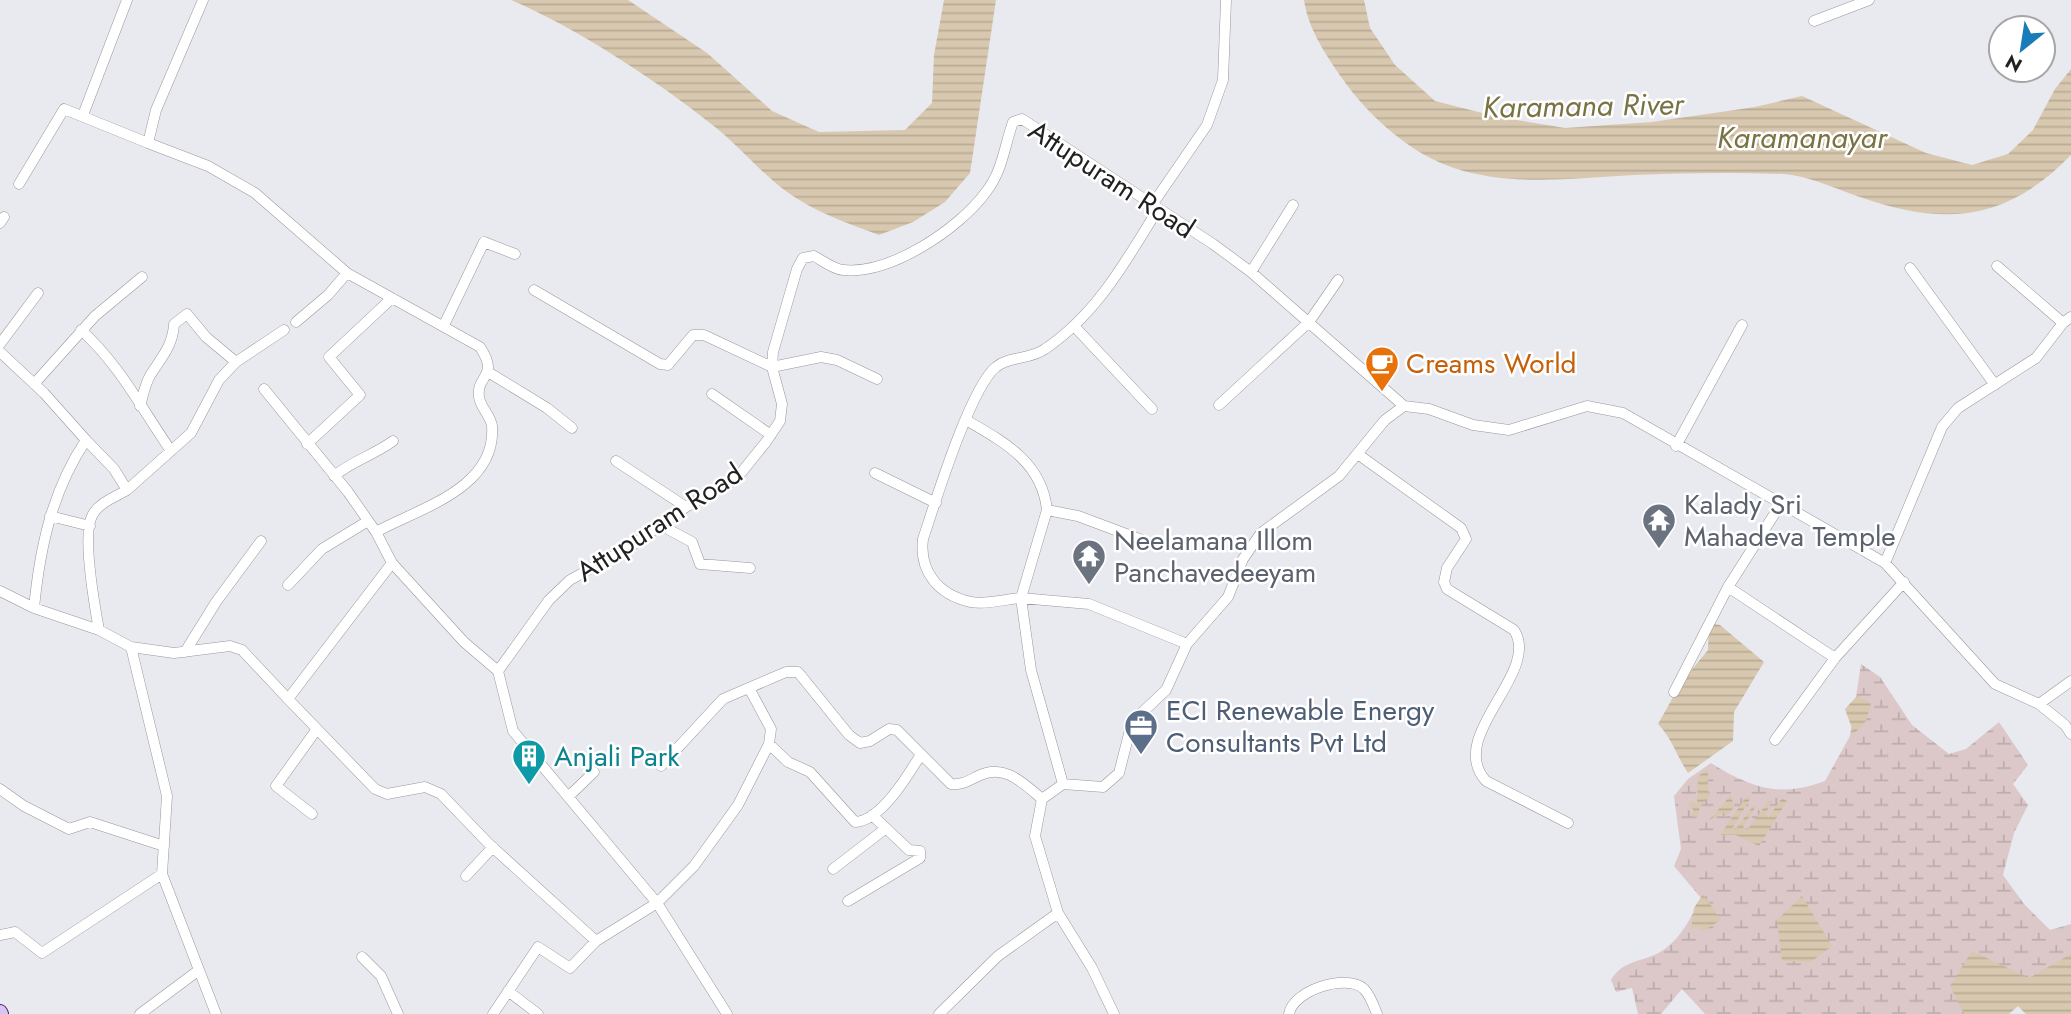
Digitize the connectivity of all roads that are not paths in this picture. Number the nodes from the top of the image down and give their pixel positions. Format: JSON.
{"nodes":[{"id":1,"x":127,"y":0,"type":"edge"},
{"id":2,"x":203,"y":0,"type":"edge"},
{"id":3,"x":1226,"y":0,"type":"edge"},
{"id":4,"x":1869,"y":0,"type":"edge"},
{"id":5,"x":1814,"y":21,"type":"dead end"},
{"id":6,"x":83,"y":115,"type":"junction"},
{"id":7,"x":148,"y":143,"type":"junction"},
{"id":8,"x":19,"y":184,"type":"dead end"},
{"id":9,"x":1293,"y":205,"type":"dead end"},
{"id":10,"x":1155,"y":207,"type":"junction"},
{"id":11,"x":515,"y":254,"type":"dead end"},
{"id":12,"x":1997,"y":266,"type":"dead end"},
{"id":13,"x":1910,"y":268,"type":"dead end"},
{"id":14,"x":1251,"y":272,"type":"junction"},
{"id":15,"x":347,"y":273,"type":"junction"},
{"id":16,"x":142,"y":277,"type":"dead end"},
{"id":17,"x":1338,"y":280,"type":"dead end"},
{"id":18,"x":534,"y":290,"type":"dead end"},
{"id":19,"x":38,"y":293,"type":"dead end"},
{"id":20,"x":392,"y":298,"type":"junction"},
{"id":21,"x":2067,"y":320,"type":"edge"},
{"id":22,"x":296,"y":322,"type":"dead end"},
{"id":23,"x":1309,"y":322,"type":"junction"},
{"id":24,"x":444,"y":325,"type":"junction"},
{"id":25,"x":1742,"y":325,"type":"dead end"},
{"id":26,"x":1074,"y":326,"type":"junction"},
{"id":27,"x":80,"y":330,"type":"junction"},
{"id":28,"x":284,"y":330,"type":"dead end"},
{"id":29,"x":0,"y":344,"type":"edge"},
{"id":30,"x":0,"y":352,"type":"edge"},
{"id":31,"x":236,"y":362,"type":"junction"},
{"id":32,"x":772,"y":367,"type":"junction"},
{"id":33,"x":488,"y":372,"type":"junction"},
{"id":34,"x":877,"y":379,"type":"dead end"},
{"id":35,"x":34,"y":384,"type":"junction"},
{"id":36,"x":1995,"y":385,"type":"junction"},
{"id":37,"x":264,"y":389,"type":"dead end"},
{"id":38,"x":712,"y":394,"type":"dead end"},
{"id":39,"x":1219,"y":405,"type":"dead end"},
{"id":40,"x":1404,"y":406,"type":"junction"},
{"id":41,"x":140,"y":407,"type":"junction"},
{"id":42,"x":1152,"y":409,"type":"dead end"},
{"id":43,"x":966,"y":420,"type":"junction"},
{"id":44,"x":572,"y":428,"type":"dead end"},
{"id":45,"x":771,"y":435,"type":"junction"},
{"id":46,"x":86,"y":440,"type":"junction"},
{"id":47,"x":393,"y":441,"type":"dead end"},
{"id":48,"x":307,"y":444,"type":"junction"},
{"id":49,"x":1676,"y":446,"type":"junction"},
{"id":50,"x":171,"y":451,"type":"junction"},
{"id":51,"x":1359,"y":455,"type":"junction"},
{"id":52,"x":616,"y":461,"type":"dead end"},
{"id":53,"x":875,"y":474,"type":"dead end"},
{"id":54,"x":334,"y":476,"type":"junction"},
{"id":55,"x":127,"y":490,"type":"junction"},
{"id":56,"x":1782,"y":502,"type":"junction"},
{"id":57,"x":936,"y":503,"type":"junction"},
{"id":58,"x":686,"y":507,"type":"junction"},
{"id":59,"x":1047,"y":510,"type":"junction"},
{"id":60,"x":50,"y":516,"type":"junction"},
{"id":61,"x":368,"y":521,"type":"junction"},
{"id":62,"x":90,"y":526,"type":"junction"},
{"id":63,"x":662,"y":526,"type":"junction"},
{"id":64,"x":376,"y":532,"type":"junction"},
{"id":65,"x":1142,"y":540,"type":"dead end"},
{"id":66,"x":261,"y":541,"type":"dead end"},
{"id":67,"x":1885,"y":563,"type":"junction"},
{"id":68,"x":392,"y":564,"type":"junction"},
{"id":69,"x":750,"y":568,"type":"dead end"},
{"id":70,"x":1904,"y":582,"type":"junction"},
{"id":71,"x":288,"y":585,"type":"dead end"},
{"id":72,"x":1728,"y":587,"type":"junction"},
{"id":73,"x":0,"y":591,"type":"edge"},
{"id":74,"x":1021,"y":598,"type":"junction"},
{"id":75,"x":34,"y":608,"type":"junction"},
{"id":76,"x":99,"y":630,"type":"junction"},
{"id":77,"x":1186,"y":644,"type":"junction"},
{"id":78,"x":131,"y":647,"type":"junction"},
{"id":79,"x":185,"y":652,"type":"junction"},
{"id":80,"x":1835,"y":658,"type":"junction"},
{"id":81,"x":498,"y":671,"type":"junction"},
{"id":82,"x":2071,"y":681,"type":"edge"},
{"id":83,"x":749,"y":688,"type":"junction"},
{"id":84,"x":1674,"y":692,"type":"dead end"},
{"id":85,"x":288,"y":699,"type":"junction"},
{"id":86,"x":2039,"y":704,"type":"junction"},
{"id":87,"x":317,"y":729,"type":"junction"},
{"id":88,"x":2071,"y":734,"type":"edge"},
{"id":89,"x":1775,"y":740,"type":"dead end"},
{"id":90,"x":769,"y":744,"type":"junction"},
{"id":91,"x":921,"y":754,"type":"junction"},
{"id":92,"x":661,"y":766,"type":"dead end"},
{"id":93,"x":594,"y":772,"type":"dead end"},
{"id":94,"x":1063,"y":784,"type":"junction"},
{"id":95,"x":0,"y":789,"type":"edge"},
{"id":96,"x":568,"y":797,"type":"junction"},
{"id":97,"x":1042,"y":799,"type":"junction"},
{"id":98,"x":313,"y":814,"type":"dead end"},
{"id":99,"x":872,"y":815,"type":"junction"},
{"id":100,"x":1568,"y":823,"type":"dead end"},
{"id":101,"x":885,"y":829,"type":"junction"},
{"id":102,"x":164,"y":846,"type":"junction"},
{"id":103,"x":493,"y":847,"type":"junction"},
{"id":104,"x":833,"y":869,"type":"dead end"},
{"id":105,"x":162,"y":874,"type":"junction"},
{"id":106,"x":466,"y":876,"type":"dead end"},
{"id":107,"x":848,"y":901,"type":"dead end"},
{"id":108,"x":657,"y":903,"type":"junction"},
{"id":109,"x":1058,"y":913,"type":"junction"},
{"id":110,"x":0,"y":935,"type":"edge"},
{"id":111,"x":596,"y":942,"type":"junction"},
{"id":112,"x":362,"y":957,"type":"dead end"},
{"id":113,"x":199,"y":970,"type":"junction"},
{"id":114,"x":509,"y":991,"type":"junction"},
{"id":115,"x":140,"y":1014,"type":"edge"},
{"id":116,"x":216,"y":1014,"type":"edge"},
{"id":117,"x":398,"y":1014,"type":"edge"},
{"id":118,"x":493,"y":1014,"type":"edge"},
{"id":119,"x":538,"y":1014,"type":"edge"},
{"id":120,"x":727,"y":1014,"type":"edge"},
{"id":121,"x":939,"y":1014,"type":"edge"},
{"id":122,"x":1114,"y":1014,"type":"edge"},
{"id":123,"x":1289,"y":1014,"type":"edge"},
{"id":124,"x":1377,"y":1014,"type":"edge"}],
"edges":[{"from":1,"to":6,"type":"street"},
{"from":2,"to":7,"type":"street"},
{"from":3,"to":10,"type":"street"},
{"from":4,"to":5,"type":"street"},
{"from":6,"to":7,"type":"street"},
{"from":6,"to":8,"type":"street"},
{"from":7,"to":15,"type":"street"},
{"from":9,"to":14,"type":"street"},
{"from":10,"to":14,"type":"street","name":"Attupuram Road"},
{"from":10,"to":26,"type":"street"},
{"from":10,"to":32,"type":"street","name":"Attupuram Road"},
{"from":11,"to":24,"type":"street"},
{"from":12,"to":21,"type":"street"},
{"from":13,"to":36,"type":"street"},
{"from":14,"to":23,"type":"street","name":"Attupuram Road"},
{"from":15,"to":20,"type":"street"},
{"from":15,"to":22,"type":"street"},
{"from":16,"to":27,"type":"street"},
{"from":17,"to":23,"type":"street"},
{"from":18,"to":32,"type":"street"},
{"from":19,"to":29,"type":"street"},
{"from":20,"to":24,"type":"street"},
{"from":20,"to":48,"type":"street"},
{"from":21,"to":36,"type":"street"},
{"from":23,"to":39,"type":"street"},
{"from":23,"to":40,"type":"street","name":"Attupuram Road"},
{"from":24,"to":33,"type":"street"},
{"from":25,"to":49,"type":"street"},
{"from":26,"to":42,"type":"street"},
{"from":26,"to":43,"type":"street"},
{"from":27,"to":35,"type":"street"},
{"from":27,"to":41,"type":"street"},
{"from":28,"to":31,"type":"street"},
{"from":30,"to":35,"type":"street"},
{"from":31,"to":41,"type":"street"},
{"from":31,"to":50,"type":"street"},
{"from":32,"to":34,"type":"street"},
{"from":32,"to":45,"type":"street","name":"Attupuram Road"},
{"from":33,"to":44,"type":"street"},
{"from":33,"to":64,"type":"street"},
{"from":35,"to":46,"type":"street"},
{"from":36,"to":67,"type":"street"},
{"from":37,"to":48,"type":"street"},
{"from":38,"to":45,"type":"street"},
{"from":40,"to":49,"type":"street"},
{"from":40,"to":51,"type":"street"},
{"from":41,"to":50,"type":"street"},
{"from":43,"to":57,"type":"street"},
{"from":43,"to":59,"type":"street"},
{"from":45,"to":58,"type":"street","name":"Attupuram Road"},
{"from":46,"to":55,"type":"street"},
{"from":46,"to":60,"type":"street"},
{"from":47,"to":54,"type":"street"},
{"from":48,"to":54,"type":"street"},
{"from":49,"to":56,"type":"street"},
{"from":50,"to":55,"type":"street"},
{"from":51,"to":77,"type":"street"},
{"from":51,"to":100,"type":"street"},
{"from":52,"to":58,"type":"street"},
{"from":53,"to":57,"type":"street"},
{"from":54,"to":61,"type":"street"},
{"from":55,"to":62,"type":"street"},
{"from":56,"to":67,"type":"street"},
{"from":56,"to":72,"type":"street"},
{"from":57,"to":74,"type":"street"},
{"from":58,"to":63,"type":"street","name":"Attupuram Road"},
{"from":59,"to":65,"type":"street"},
{"from":59,"to":74,"type":"street"},
{"from":60,"to":62,"type":"street"},
{"from":60,"to":75,"type":"street"},
{"from":61,"to":64,"type":"street"},
{"from":61,"to":71,"type":"street"},
{"from":62,"to":76,"type":"street"},
{"from":63,"to":69,"type":"street"},
{"from":63,"to":81,"type":"street","name":"Attupuram Road"},
{"from":64,"to":68,"type":"street"},
{"from":66,"to":79,"type":"street"},
{"from":67,"to":70,"type":"street"},
{"from":68,"to":81,"type":"street"},
{"from":68,"to":85,"type":"street"},
{"from":70,"to":80,"type":"street"},
{"from":70,"to":86,"type":"street"},
{"from":72,"to":80,"type":"street"},
{"from":72,"to":84,"type":"street"},
{"from":73,"to":75,"type":"street"},
{"from":74,"to":77,"type":"street"},
{"from":74,"to":94,"type":"street"},
{"from":75,"to":76,"type":"street"},
{"from":76,"to":78,"type":"street"},
{"from":77,"to":94,"type":"street"},
{"from":78,"to":79,"type":"street"},
{"from":78,"to":102,"type":"street"},
{"from":79,"to":85,"type":"street"},
{"from":80,"to":89,"type":"street"},
{"from":81,"to":96,"type":"street"},
{"from":82,"to":86,"type":"street"},
{"from":83,"to":90,"type":"street"},
{"from":83,"to":91,"type":"street"},
{"from":83,"to":92,"type":"street"},
{"from":85,"to":87,"type":"street"},
{"from":86,"to":88,"type":"street"},
{"from":87,"to":98,"type":"street"},
{"from":87,"to":103,"type":"street"},
{"from":90,"to":99,"type":"street"},
{"from":90,"to":108,"type":"street"},
{"from":91,"to":97,"type":"street"},
{"from":91,"to":99,"type":"street"},
{"from":93,"to":96,"type":"street"},
{"from":94,"to":97,"type":"street"},
{"from":95,"to":102,"type":"street"},
{"from":96,"to":108,"type":"street"},
{"from":97,"to":109,"type":"street"},
{"from":99,"to":101,"type":"street"},
{"from":101,"to":104,"type":"street"},
{"from":101,"to":107,"type":"street"},
{"from":102,"to":105,"type":"street"},
{"from":103,"to":106,"type":"street"},
{"from":103,"to":111,"type":"street"},
{"from":105,"to":110,"type":"street"},
{"from":105,"to":113,"type":"street"},
{"from":108,"to":111,"type":"street"},
{"from":108,"to":120,"type":"street"},
{"from":109,"to":121,"type":"street"},
{"from":109,"to":122,"type":"street"},
{"from":111,"to":114,"type":"street"},
{"from":112,"to":117,"type":"street"},
{"from":113,"to":115,"type":"street"},
{"from":113,"to":116,"type":"street"},
{"from":114,"to":118,"type":"street"},
{"from":114,"to":119,"type":"street"},
{"from":123,"to":124,"type":"street"}]}
